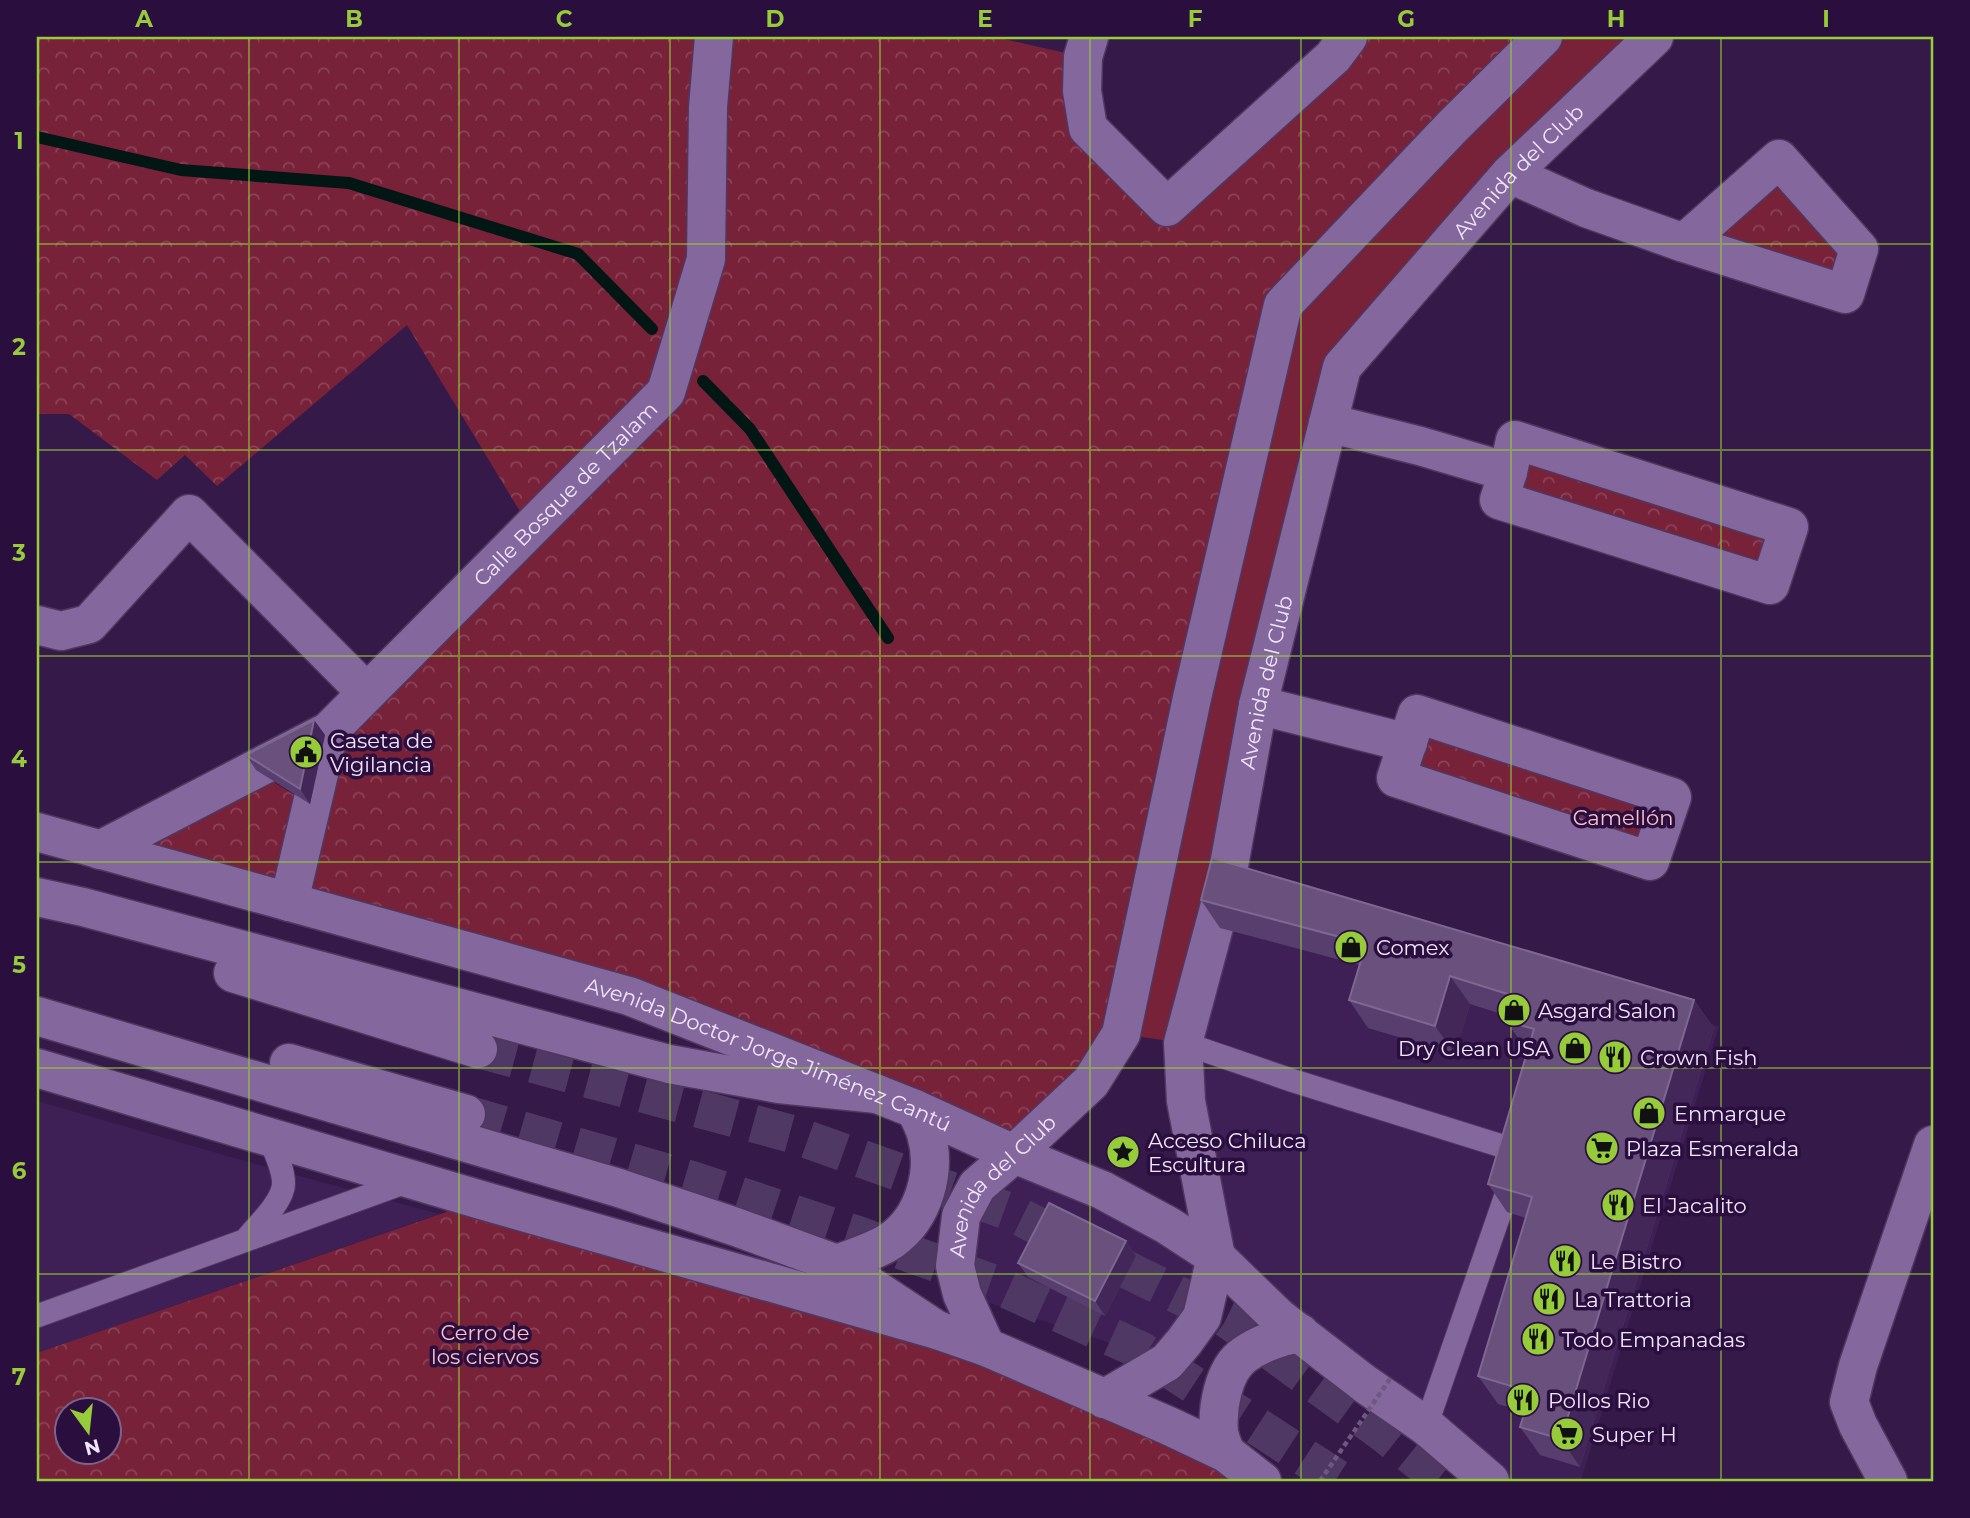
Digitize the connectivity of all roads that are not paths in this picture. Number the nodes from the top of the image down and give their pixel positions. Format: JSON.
{"nodes":[{"id":1,"x":714,"y":37,"type":"edge"},
{"id":2,"x":1089,"y":37,"type":"edge"},
{"id":3,"x":1348,"y":37,"type":"edge"},
{"id":4,"x":1543,"y":37,"type":"edge"},
{"id":5,"x":1654,"y":37,"type":"edge"},
{"id":6,"x":1510,"y":174,"type":"junction"},
{"id":7,"x":1684,"y":243,"type":"dead end"},
{"id":8,"x":1328,"y":424,"type":"junction"},
{"id":9,"x":1508,"y":472,"type":"junction"},
{"id":10,"x":37,"y":625,"type":"edge"},
{"id":11,"x":366,"y":692,"type":"junction"},
{"id":12,"x":1258,"y":705,"type":"junction"},
{"id":13,"x":329,"y":730,"type":"junction"},
{"id":14,"x":1408,"y":743,"type":"junction"},
{"id":15,"x":37,"y":832,"type":"edge"},
{"id":16,"x":100,"y":850,"type":"junction"},
{"id":17,"x":37,"y":897,"type":"edge"},
{"id":18,"x":289,"y":902,"type":"junction"},
{"id":19,"x":37,"y":912,"type":"edge"},
{"id":20,"x":37,"y":995,"type":"edge"},
{"id":21,"x":37,"y":1016,"type":"edge"},
{"id":22,"x":1182,"y":1043,"type":"junction"},
{"id":23,"x":478,"y":1049,"type":"tunnel mouth"},
{"id":24,"x":37,"y":1068,"type":"edge"},
{"id":25,"x":877,"y":1094,"type":"junction"},
{"id":26,"x":915,"y":1109,"type":"junction"},
{"id":27,"x":466,"y":1114,"type":"tunnel mouth"},
{"id":28,"x":268,"y":1136,"type":"junction"},
{"id":29,"x":1933,"y":1145,"type":"edge"},
{"id":30,"x":1014,"y":1154,"type":"junction"},
{"id":31,"x":414,"y":1179,"type":"junction"},
{"id":32,"x":246,"y":1239,"type":"junction"},
{"id":33,"x":1216,"y":1257,"type":"junction"},
{"id":34,"x":837,"y":1264,"type":"junction"},
{"id":35,"x":37,"y":1316,"type":"edge"},
{"id":36,"x":937,"y":1330,"type":"junction"},
{"id":37,"x":1300,"y":1334,"type":"junction"},
{"id":38,"x":986,"y":1348,"type":"junction"},
{"id":39,"x":1104,"y":1399,"type":"junction"},
{"id":40,"x":1426,"y":1426,"type":"junction"},
{"id":41,"x":1226,"y":1453,"type":"junction"},
{"id":42,"x":1262,"y":1481,"type":"edge"},
{"id":43,"x":1490,"y":1481,"type":"edge"},
{"id":44,"x":1888,"y":1481,"type":"edge"}],
"edges":[{"from":1,"to":11,"type":"street","name":"Calle Bosque de Tzalam"},
{"from":2,"to":3,"type":"street"},
{"from":4,"to":30,"type":"street","name":"Avenida del Club"},
{"from":5,"to":6,"type":"street","name":"Avenida del Club"},
{"from":6,"to":7,"type":"street"},
{"from":6,"to":8,"type":"street","name":"Avenida del Club"},
{"from":8,"to":9,"type":"street"},
{"from":8,"to":12,"type":"street","name":"Avenida del Club"},
{"from":9,"to":9,"type":"street"},
{"from":10,"to":11,"type":"street"},
{"from":11,"to":13,"type":"street","name":"Calle Bosque de Tzalam"},
{"from":12,"to":14,"type":"street"},
{"from":12,"to":22,"type":"street","name":"Avenida del Club"},
{"from":13,"to":16,"type":"street","name":"Calle Bosque de Tzalam"},
{"from":13,"to":18,"type":"street"},
{"from":14,"to":14,"type":"street"},
{"from":15,"to":16,"type":"street","name":"Avenida Doctor Jorge Jiménez Cantú"},
{"from":16,"to":18,"type":"street","name":"Avenida Doctor Jorge Jiménez Cantú"},
{"from":17,"to":25,"type":"street"},
{"from":18,"to":25,"type":"street","name":"Avenida Doctor Jorge Jiménez Cantú"},
{"from":19,"to":23,"type":"street"},
{"from":20,"to":27,"type":"street"},
{"from":21,"to":34,"type":"street"},
{"from":22,"to":33,"type":"street","name":"Avenida del Club"},
{"from":22,"to":40,"type":"lane"},
{"from":24,"to":28,"type":"street"},
{"from":25,"to":26,"type":"street","name":"Avenida Doctor Jorge Jiménez Cantú"},
{"from":26,"to":30,"type":"street","name":"Avenida Doctor Jorge Jiménez Cantú"},
{"from":26,"to":34,"type":"street"},
{"from":28,"to":31,"type":"street"},
{"from":28,"to":32,"type":"lane"},
{"from":29,"to":44,"type":"street"},
{"from":30,"to":33,"type":"street","name":"Avenida Doctor Jorge Jiménez Cantú"},
{"from":30,"to":38,"type":"street","name":"Avenida del Club"},
{"from":31,"to":32,"type":"lane"},
{"from":31,"to":36,"type":"street"},
{"from":32,"to":35,"type":"lane"},
{"from":33,"to":37,"type":"street","name":"Avenida Doctor Jorge Jiménez Cantú"},
{"from":33,"to":39,"type":"street","name":"Avenida del Club"},
{"from":34,"to":36,"type":"street"},
{"from":36,"to":38,"type":"street"},
{"from":37,"to":40,"type":"street","name":"Avenida Doctor Jorge Jiménez Cantú"},
{"from":37,"to":41,"type":"street"},
{"from":38,"to":39,"type":"street"},
{"from":39,"to":41,"type":"street"},
{"from":40,"to":43,"type":"street","name":"Avenida Doctor Jorge Jiménez Cantú"},
{"from":41,"to":42,"type":"street"}]}
